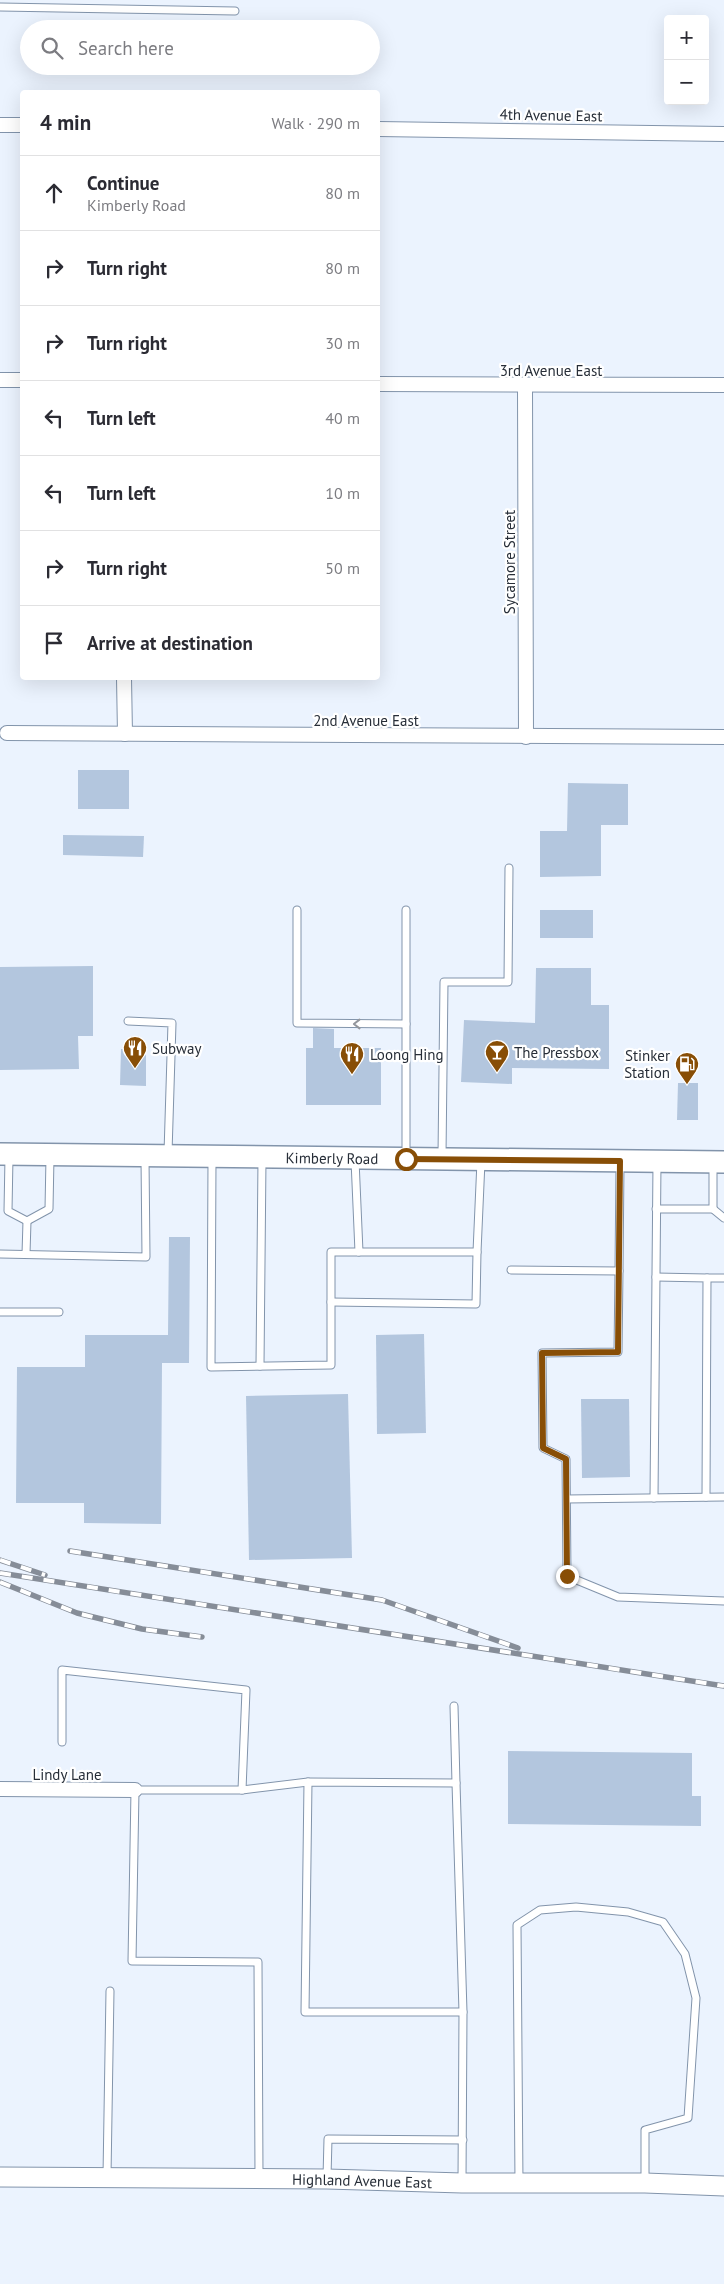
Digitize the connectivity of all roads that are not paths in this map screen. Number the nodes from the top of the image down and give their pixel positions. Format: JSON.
{"nodes":[{"id":1,"x":0,"y":7,"type":"edge"},
{"id":2,"x":235,"y":11,"type":"dead end"},
{"id":3,"x":0,"y":124,"type":"edge"},
{"id":4,"x":20,"y":125,"type":"edge"},
{"id":5,"x":380,"y":129,"type":"edge"},
{"id":6,"x":724,"y":134,"type":"edge"},
{"id":7,"x":0,"y":380,"type":"edge"},
{"id":8,"x":20,"y":380,"type":"edge"},
{"id":9,"x":380,"y":384,"type":"edge"},
{"id":10,"x":724,"y":385,"type":"edge"},
{"id":11,"x":525,"y":386,"type":"junction"},
{"id":12,"x":124,"y":680,"type":"edge"},
{"id":13,"x":7,"y":733,"type":"dead end"},
{"id":14,"x":125,"y":734,"type":"junction"},
{"id":15,"x":526,"y":737,"type":"junction"},
{"id":16,"x":724,"y":737,"type":"edge"},
{"id":17,"x":509,"y":868,"type":"dead end"},
{"id":18,"x":297,"y":910,"type":"dead end"},
{"id":19,"x":406,"y":910,"type":"dead end"},
{"id":20,"x":128,"y":1022,"type":"dead end"},
{"id":21,"x":406,"y":1024,"type":"junction"},
{"id":22,"x":4,"y":1154,"type":"edge"},
{"id":23,"x":50,"y":1155,"type":"junction"},
{"id":24,"x":145,"y":1156,"type":"junction"},
{"id":25,"x":168,"y":1156,"type":"junction"},
{"id":26,"x":212,"y":1157,"type":"junction"},
{"id":27,"x":262,"y":1157,"type":"junction"},
{"id":28,"x":355,"y":1158,"type":"junction"},
{"id":29,"x":406,"y":1159,"type":"junction"},
{"id":30,"x":442,"y":1159,"type":"junction"},
{"id":31,"x":481,"y":1160,"type":"junction"},
{"id":32,"x":620,"y":1161,"type":"junction"},
{"id":33,"x":657,"y":1161,"type":"junction"},
{"id":34,"x":718,"y":1162,"type":"edge"},
{"id":35,"x":656,"y":1209,"type":"junction"},
{"id":36,"x":713,"y":1209,"type":"junction"},
{"id":37,"x":724,"y":1218,"type":"edge"},
{"id":38,"x":27,"y":1221,"type":"junction"},
{"id":39,"x":358,"y":1252,"type":"junction"},
{"id":40,"x":477,"y":1252,"type":"junction"},
{"id":41,"x":0,"y":1254,"type":"edge"},
{"id":42,"x":26,"y":1254,"type":"junction"},
{"id":43,"x":511,"y":1270,"type":"dead end"},
{"id":44,"x":619,"y":1271,"type":"junction"},
{"id":45,"x":656,"y":1277,"type":"junction"},
{"id":46,"x":707,"y":1278,"type":"junction"},
{"id":47,"x":724,"y":1278,"type":"edge"},
{"id":48,"x":331,"y":1302,"type":"junction"},
{"id":49,"x":0,"y":1312,"type":"edge"},
{"id":50,"x":59,"y":1312,"type":"dead end"},
{"id":51,"x":260,"y":1366,"type":"junction"},
{"id":52,"x":706,"y":1497,"type":"junction"},
{"id":53,"x":724,"y":1497,"type":"edge"},
{"id":54,"x":654,"y":1498,"type":"junction"},
{"id":55,"x":567,"y":1499,"type":"junction"},
{"id":56,"x":724,"y":1601,"type":"edge"},
{"id":57,"x":454,"y":1706,"type":"dead end"},
{"id":58,"x":62,"y":1742,"type":"dead end"},
{"id":59,"x":308,"y":1782,"type":"junction"},
{"id":60,"x":456,"y":1783,"type":"junction"},
{"id":61,"x":0,"y":1789,"type":"edge"},
{"id":62,"x":134,"y":1790,"type":"junction"},
{"id":63,"x":242,"y":1790,"type":"junction"},
{"id":64,"x":110,"y":1991,"type":"dead end"},
{"id":65,"x":463,"y":2012,"type":"junction"},
{"id":66,"x":463,"y":2140,"type":"junction"},
{"id":67,"x":0,"y":2177,"type":"edge"},
{"id":68,"x":107,"y":2179,"type":"junction"},
{"id":69,"x":259,"y":2180,"type":"junction"},
{"id":70,"x":327,"y":2180,"type":"junction"},
{"id":71,"x":462,"y":2183,"type":"junction"},
{"id":72,"x":519,"y":2183,"type":"junction"},
{"id":73,"x":645,"y":2183,"type":"junction"},
{"id":74,"x":724,"y":2186,"type":"edge"}],
"edges":[{"from":1,"to":2,"type":"lane"},
{"from":3,"to":4,"type":"street"},
{"from":5,"to":6,"type":"street","name":"4th Avenue East"},
{"from":7,"to":8,"type":"street"},
{"from":9,"to":11,"type":"street","name":"3rd Avenue East"},
{"from":10,"to":11,"type":"street","name":"3rd Avenue East"},
{"from":11,"to":15,"type":"street","name":"Sycamore Street"},
{"from":12,"to":14,"type":"street"},
{"from":13,"to":14,"type":"street","name":"2nd Avenue East"},
{"from":14,"to":15,"type":"street","name":"2nd Avenue East"},
{"from":15,"to":16,"type":"street","name":"2nd Avenue East"},
{"from":17,"to":30,"type":"lane"},
{"from":21,"to":18,"type":"lane","one_way":true},
{"from":19,"to":21,"type":"lane"},
{"from":20,"to":25,"type":"lane"},
{"from":21,"to":29,"type":"lane"},
{"from":22,"to":23,"type":"main road","name":"Kimberly Road"},
{"from":22,"to":38,"type":"lane"},
{"from":23,"to":24,"type":"main road","name":"Kimberly Road"},
{"from":23,"to":38,"type":"lane"},
{"from":24,"to":25,"type":"main road","name":"Kimberly Road"},
{"from":24,"to":42,"type":"lane"},
{"from":25,"to":26,"type":"main road","name":"Kimberly Road"},
{"from":26,"to":27,"type":"main road","name":"Kimberly Road"},
{"from":26,"to":51,"type":"lane"},
{"from":27,"to":28,"type":"main road","name":"Kimberly Road"},
{"from":27,"to":51,"type":"lane"},
{"from":28,"to":29,"type":"main road","name":"Kimberly Road"},
{"from":28,"to":39,"type":"lane"},
{"from":29,"to":30,"type":"main road","name":"Kimberly Road"},
{"from":30,"to":31,"type":"main road","name":"Kimberly Road"},
{"from":31,"to":32,"type":"main road","name":"Kimberly Road"},
{"from":31,"to":40,"type":"lane"},
{"from":32,"to":33,"type":"main road","name":"Kimberly Road"},
{"from":32,"to":44,"type":"lane"},
{"from":33,"to":34,"type":"main road","name":"Kimberly Road"},
{"from":33,"to":35,"type":"lane"},
{"from":34,"to":36,"type":"lane"},
{"from":35,"to":36,"type":"lane"},
{"from":35,"to":45,"type":"lane"},
{"from":36,"to":37,"type":"lane"},
{"from":38,"to":42,"type":"lane"},
{"from":39,"to":40,"type":"lane"},
{"from":39,"to":48,"type":"lane"},
{"from":40,"to":48,"type":"lane"},
{"from":41,"to":42,"type":"lane"},
{"from":43,"to":44,"type":"lane"},
{"from":44,"to":55,"type":"lane"},
{"from":45,"to":46,"type":"lane"},
{"from":45,"to":54,"type":"lane"},
{"from":46,"to":47,"type":"lane"},
{"from":46,"to":52,"type":"lane"},
{"from":48,"to":51,"type":"lane"},
{"from":49,"to":50,"type":"lane"},
{"from":52,"to":53,"type":"lane"},
{"from":52,"to":54,"type":"lane"},
{"from":54,"to":55,"type":"lane"},
{"from":55,"to":56,"type":"lane"},
{"from":57,"to":60,"type":"lane"},
{"from":58,"to":63,"type":"lane"},
{"from":59,"to":60,"type":"lane"},
{"from":59,"to":63,"type":"lane"},
{"from":59,"to":65,"type":"lane"},
{"from":60,"to":65,"type":"lane"},
{"from":61,"to":62,"type":"street","name":"Lindy Lane"},
{"from":62,"to":63,"type":"lane"},
{"from":62,"to":69,"type":"lane"},
{"from":64,"to":68,"type":"lane"},
{"from":65,"to":66,"type":"lane"},
{"from":66,"to":70,"type":"lane"},
{"from":66,"to":71,"type":"lane"},
{"from":67,"to":68,"type":"street","name":"Highland Avenue East"},
{"from":68,"to":69,"type":"street","name":"Highland Avenue East"},
{"from":69,"to":70,"type":"street","name":"Highland Avenue East"},
{"from":70,"to":71,"type":"street","name":"Highland Avenue East"},
{"from":71,"to":72,"type":"street","name":"Highland Avenue East"},
{"from":72,"to":73,"type":"street","name":"Highland Avenue East"},
{"from":72,"to":73,"type":"lane"},
{"from":73,"to":74,"type":"street","name":"Highland Avenue East"}]}
